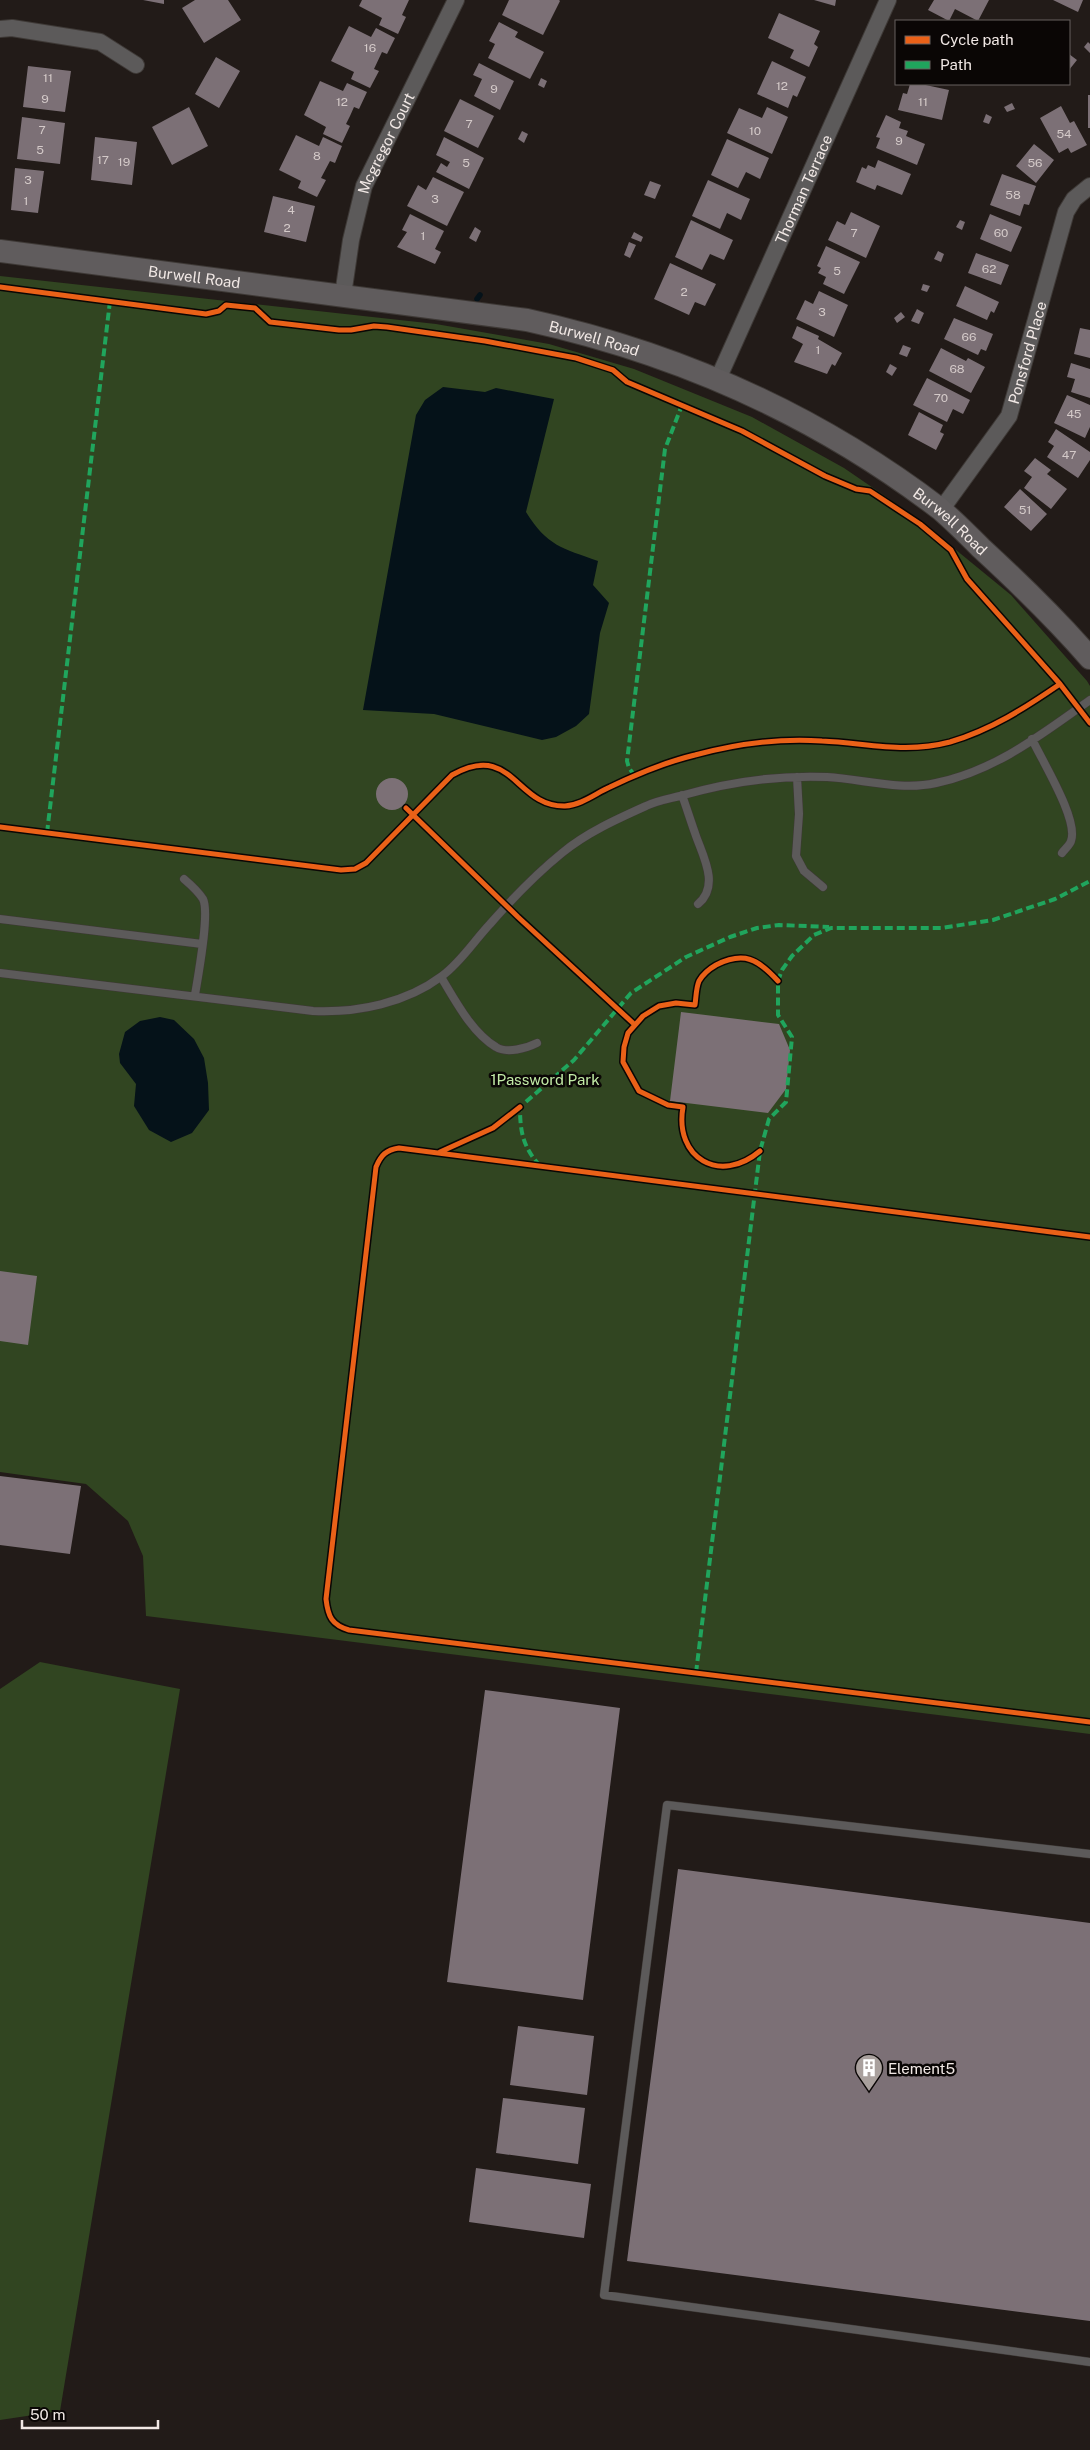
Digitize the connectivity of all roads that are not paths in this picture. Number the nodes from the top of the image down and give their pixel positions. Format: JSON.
{"nodes":[{"id":1,"x":456,"y":0,"type":"edge"},
{"id":2,"x":888,"y":0,"type":"edge"},
{"id":3,"x":0,"y":29,"type":"edge"},
{"id":4,"x":136,"y":65,"type":"dead end"},
{"id":5,"x":1090,"y":186,"type":"edge"},
{"id":6,"x":0,"y":251,"type":"edge"},
{"id":7,"x":343,"y":295,"type":"junction"},
{"id":8,"x":718,"y":379,"type":"junction"},
{"id":9,"x":941,"y":510,"type":"junction"},
{"id":10,"x":1090,"y":658,"type":"edge"},
{"id":11,"x":1090,"y":700,"type":"edge"},
{"id":12,"x":1032,"y":739,"type":"junction"},
{"id":13,"x":797,"y":778,"type":"junction"},
{"id":14,"x":682,"y":795,"type":"junction"},
{"id":15,"x":1062,"y":853,"type":"dead end"},
{"id":16,"x":184,"y":879,"type":"dead end"},
{"id":17,"x":823,"y":887,"type":"dead end"},
{"id":18,"x":698,"y":904,"type":"dead end"},
{"id":19,"x":0,"y":919,"type":"edge"},
{"id":20,"x":202,"y":944,"type":"junction"},
{"id":21,"x":0,"y":973,"type":"edge"},
{"id":22,"x":441,"y":977,"type":"junction"},
{"id":23,"x":195,"y":995,"type":"junction"},
{"id":24,"x":537,"y":1043,"type":"dead end"},
{"id":25,"x":1090,"y":1854,"type":"edge"},
{"id":26,"x":1090,"y":2362,"type":"edge"}],
"edges":[{"from":1,"to":7,"type":"street","name":"Mcgregor Court"},
{"from":2,"to":8,"type":"street","name":"Thorman Terrace"},
{"from":3,"to":4,"type":"street"},
{"from":5,"to":9,"type":"street","name":"Ponsford Place"},
{"from":6,"to":7,"type":"main road","name":"Burwell Road"},
{"from":7,"to":8,"type":"main road","name":"Burwell Road"},
{"from":8,"to":9,"type":"main road","name":"Burwell Road"},
{"from":9,"to":10,"type":"main road","name":"Burwell Road"},
{"from":11,"to":12,"type":"lane"},
{"from":12,"to":13,"type":"lane"},
{"from":12,"to":15,"type":"lane"},
{"from":13,"to":14,"type":"lane"},
{"from":13,"to":17,"type":"lane"},
{"from":14,"to":18,"type":"lane"},
{"from":14,"to":22,"type":"lane"},
{"from":16,"to":20,"type":"lane"},
{"from":19,"to":20,"type":"lane"},
{"from":20,"to":23,"type":"lane"},
{"from":21,"to":23,"type":"lane"},
{"from":22,"to":23,"type":"lane"},
{"from":22,"to":24,"type":"lane"},
{"from":25,"to":26,"type":"lane"}]}
